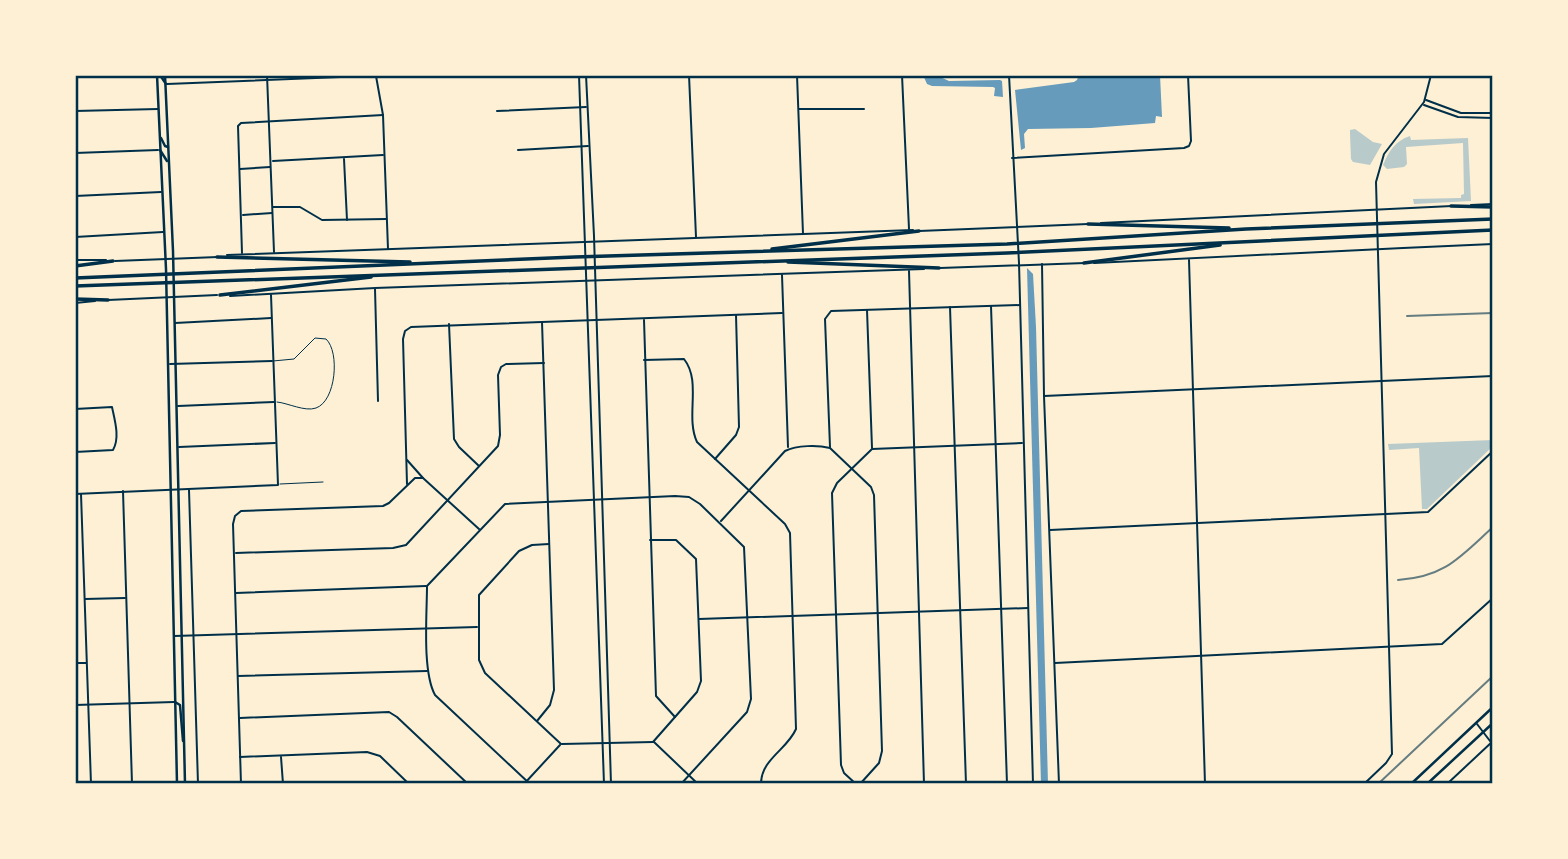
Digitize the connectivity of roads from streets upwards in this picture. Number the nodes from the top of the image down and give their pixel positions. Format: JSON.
{"nodes":[{"id":1,"x":158,"y":75,"type":"edge"},
{"id":2,"x":165,"y":75,"type":"edge"},
{"id":3,"x":267,"y":75,"type":"edge"},
{"id":4,"x":390,"y":75,"type":"edge"},
{"id":5,"x":579,"y":75,"type":"edge"},
{"id":6,"x":586,"y":75,"type":"edge"},
{"id":7,"x":689,"y":75,"type":"edge"},
{"id":8,"x":797,"y":75,"type":"edge"},
{"id":9,"x":902,"y":75,"type":"edge"},
{"id":10,"x":1009,"y":75,"type":"edge"},
{"id":11,"x":1188,"y":75,"type":"edge"},
{"id":12,"x":1431,"y":75,"type":"edge"},
{"id":13,"x":375,"y":76,"type":"edge"},
{"id":14,"x":267,"y":80,"type":"junction"},
{"id":15,"x":166,"y":85,"type":"junction"},
{"id":16,"x":1425,"y":100,"type":"junction"},
{"id":17,"x":1423,"y":104,"type":"junction"},
{"id":18,"x":580,"y":107,"type":"junction"},
{"id":19,"x":587,"y":107,"type":"junction"},
{"id":20,"x":159,"y":108,"type":"junction"},
{"id":21,"x":799,"y":109,"type":"junction"},
{"id":22,"x":864,"y":109,"type":"dead end"},
{"id":23,"x":75,"y":111,"type":"edge"},
{"id":24,"x":497,"y":111,"type":"dead end"},
{"id":25,"x":1493,"y":113,"type":"edge"},
{"id":26,"x":1468,"y":114,"type":"junction"},
{"id":27,"x":383,"y":115,"type":"junction"},
{"id":28,"x":1493,"y":118,"type":"edge"},
{"id":29,"x":1469,"y":119,"type":"junction"},
{"id":30,"x":269,"y":120,"type":"junction"},
{"id":31,"x":160,"y":135,"type":"junction"},
{"id":32,"x":589,"y":146,"type":"junction"},
{"id":33,"x":168,"y":147,"type":"junction"},
{"id":34,"x":582,"y":147,"type":"junction"},
{"id":35,"x":160,"y":150,"type":"junction"},
{"id":36,"x":518,"y":150,"type":"dead end"},
{"id":37,"x":75,"y":153,"type":"edge"},
{"id":38,"x":384,"y":155,"type":"junction"},
{"id":39,"x":344,"y":158,"type":"junction"},
{"id":40,"x":1012,"y":158,"type":"junction"},
{"id":41,"x":271,"y":161,"type":"junction"},
{"id":42,"x":169,"y":164,"type":"junction"},
{"id":43,"x":271,"y":167,"type":"junction"},
{"id":44,"x":239,"y":169,"type":"junction"},
{"id":45,"x":162,"y":192,"type":"junction"},
{"id":46,"x":75,"y":196,"type":"edge"},
{"id":47,"x":1493,"y":205,"type":"edge"},
{"id":48,"x":1451,"y":206,"type":"joint"},
{"id":49,"x":273,"y":207,"type":"junction"},
{"id":50,"x":1375,"y":209,"type":"junction"},
{"id":51,"x":273,"y":213,"type":"junction"},
{"id":52,"x":241,"y":215,"type":"junction"},
{"id":53,"x":387,"y":219,"type":"junction"},
{"id":54,"x":1493,"y":219,"type":"edge"},
{"id":55,"x":347,"y":221,"type":"junction"},
{"id":56,"x":1088,"y":224,"type":"junction"},
{"id":57,"x":1017,"y":228,"type":"junction"},
{"id":58,"x":1245,"y":229,"type":"junction"},
{"id":59,"x":909,"y":230,"type":"junction"},
{"id":60,"x":1493,"y":230,"type":"edge"},
{"id":61,"x":919,"y":231,"type":"junction"},
{"id":62,"x":164,"y":232,"type":"junction"},
{"id":63,"x":803,"y":235,"type":"junction"},
{"id":64,"x":75,"y":237,"type":"edge"},
{"id":65,"x":696,"y":239,"type":"junction"},
{"id":66,"x":594,"y":242,"type":"junction"},
{"id":67,"x":585,"y":243,"type":"junction"},
{"id":68,"x":1227,"y":243,"type":"junction"},
{"id":69,"x":1493,"y":244,"type":"edge"},
{"id":70,"x":388,"y":250,"type":"junction"},
{"id":71,"x":1377,"y":250,"type":"junction"},
{"id":72,"x":740,"y":252,"type":"junction"},
{"id":73,"x":274,"y":253,"type":"junction"},
{"id":74,"x":242,"y":254,"type":"junction"},
{"id":75,"x":217,"y":257,"type":"junction"},
{"id":76,"x":166,"y":259,"type":"junction"},
{"id":77,"x":173,"y":259,"type":"junction"},
{"id":78,"x":1189,"y":259,"type":"junction"},
{"id":79,"x":113,"y":261,"type":"joint"},
{"id":80,"x":772,"y":261,"type":"junction"},
{"id":81,"x":75,"y":263,"type":"edge"},
{"id":82,"x":1019,"y":263,"type":"junction"},
{"id":83,"x":1042,"y":263,"type":"junction"},
{"id":84,"x":1084,"y":263,"type":"junction"},
{"id":85,"x":426,"y":264,"type":"junction"},
{"id":86,"x":939,"y":268,"type":"junction"},
{"id":87,"x":909,"y":270,"type":"junction"},
{"id":88,"x":782,"y":274,"type":"junction"},
{"id":89,"x":387,"y":275,"type":"junction"},
{"id":90,"x":75,"y":278,"type":"edge"},
{"id":91,"x":595,"y":280,"type":"junction"},
{"id":92,"x":586,"y":281,"type":"junction"},
{"id":93,"x":75,"y":286,"type":"edge"},
{"id":94,"x":375,"y":288,"type":"junction"},
{"id":95,"x":220,"y":295,"type":"junction"},
{"id":96,"x":271,"y":295,"type":"junction"},
{"id":97,"x":166,"y":297,"type":"junction"},
{"id":98,"x":174,"y":297,"type":"junction"},
{"id":99,"x":108,"y":300,"type":"joint"},
{"id":100,"x":75,"y":301,"type":"edge"},
{"id":101,"x":1020,"y":305,"type":"junction"},
{"id":102,"x":991,"y":306,"type":"junction"},
{"id":103,"x":950,"y":307,"type":"junction"},
{"id":104,"x":909,"y":309,"type":"junction"},
{"id":105,"x":867,"y":310,"type":"junction"},
{"id":106,"x":782,"y":313,"type":"junction"},
{"id":107,"x":736,"y":315,"type":"junction"},
{"id":108,"x":272,"y":318,"type":"junction"},
{"id":109,"x":644,"y":318,"type":"junction"},
{"id":110,"x":596,"y":319,"type":"junction"},
{"id":111,"x":588,"y":320,"type":"junction"},
{"id":112,"x":542,"y":322,"type":"junction"},
{"id":113,"x":174,"y":323,"type":"junction"},
{"id":114,"x":449,"y":324,"type":"junction"},
{"id":115,"x":644,"y":360,"type":"junction"},
{"id":116,"x":274,"y":361,"type":"junction"},
{"id":117,"x":544,"y":363,"type":"junction"},
{"id":118,"x":168,"y":364,"type":"junction"},
{"id":119,"x":175,"y":364,"type":"junction"},
{"id":120,"x":1493,"y":376,"type":"edge"},
{"id":121,"x":1381,"y":382,"type":"junction"},
{"id":122,"x":1193,"y":390,"type":"junction"},
{"id":123,"x":1044,"y":396,"type":"junction"},
{"id":124,"x":378,"y":401,"type":"dead end"},
{"id":125,"x":275,"y":402,"type":"junction"},
{"id":126,"x":176,"y":407,"type":"junction"},
{"id":127,"x":75,"y":409,"type":"edge"},
{"id":128,"x":276,"y":443,"type":"junction"},
{"id":129,"x":1022,"y":443,"type":"junction"},
{"id":130,"x":996,"y":445,"type":"junction"},
{"id":131,"x":955,"y":446,"type":"junction"},
{"id":132,"x":177,"y":447,"type":"junction"},
{"id":133,"x":788,"y":448,"type":"junction"},
{"id":134,"x":830,"y":448,"type":"junction"},
{"id":135,"x":913,"y":448,"type":"junction"},
{"id":136,"x":872,"y":449,"type":"junction"},
{"id":137,"x":1493,"y":451,"type":"edge"},
{"id":138,"x":75,"y":452,"type":"edge"},
{"id":139,"x":407,"y":459,"type":"junction"},
{"id":140,"x":715,"y":460,"type":"junction"},
{"id":141,"x":411,"y":466,"type":"junction"},
{"id":142,"x":406,"y":467,"type":"junction"},
{"id":143,"x":480,"y":467,"type":"junction"},
{"id":144,"x":852,"y":467,"type":"junction"},
{"id":145,"x":416,"y":471,"type":"junction"},
{"id":146,"x":407,"y":478,"type":"junction"},
{"id":147,"x":423,"y":478,"type":"junction"},
{"id":148,"x":414,"y":479,"type":"junction"},
{"id":149,"x":407,"y":484,"type":"junction"},
{"id":150,"x":170,"y":489,"type":"junction"},
{"id":151,"x":179,"y":489,"type":"junction"},
{"id":152,"x":189,"y":489,"type":"junction"},
{"id":153,"x":123,"y":491,"type":"junction"},
{"id":154,"x":749,"y":491,"type":"junction"},
{"id":155,"x":81,"y":493,"type":"junction"},
{"id":156,"x":75,"y":494,"type":"edge"},
{"id":157,"x":649,"y":497,"type":"junction"},
{"id":158,"x":594,"y":499,"type":"junction"},
{"id":159,"x":602,"y":499,"type":"junction"},
{"id":160,"x":447,"y":501,"type":"junction"},
{"id":161,"x":549,"y":501,"type":"junction"},
{"id":162,"x":1386,"y":514,"type":"junction"},
{"id":163,"x":720,"y":522,"type":"junction"},
{"id":164,"x":1198,"y":524,"type":"junction"},
{"id":165,"x":479,"y":529,"type":"junction"},
{"id":166,"x":1049,"y":530,"type":"junction"},
{"id":167,"x":650,"y":540,"type":"junction"},
{"id":168,"x":550,"y":544,"type":"junction"},
{"id":169,"x":172,"y":545,"type":"junction"},
{"id":170,"x":180,"y":545,"type":"junction"},
{"id":171,"x":234,"y":553,"type":"junction"},
{"id":172,"x":427,"y":586,"type":"junction"},
{"id":173,"x":235,"y":593,"type":"junction"},
{"id":174,"x":126,"y":598,"type":"junction"},
{"id":175,"x":1493,"y":598,"type":"edge"},
{"id":176,"x":85,"y":599,"type":"junction"},
{"id":177,"x":1029,"y":608,"type":"junction"},
{"id":178,"x":1001,"y":609,"type":"junction"},
{"id":179,"x":960,"y":611,"type":"junction"},
{"id":180,"x":918,"y":612,"type":"junction"},
{"id":181,"x":877,"y":613,"type":"junction"},
{"id":182,"x":836,"y":615,"type":"junction"},
{"id":183,"x":793,"y":616,"type":"junction"},
{"id":184,"x":748,"y":617,"type":"junction"},
{"id":185,"x":699,"y":619,"type":"junction"},
{"id":186,"x":477,"y":627,"type":"junction"},
{"id":187,"x":427,"y":628,"type":"junction"},
{"id":188,"x":236,"y":634,"type":"junction"},
{"id":189,"x":174,"y":636,"type":"junction"},
{"id":190,"x":182,"y":636,"type":"junction"},
{"id":191,"x":194,"y":636,"type":"junction"},
{"id":192,"x":1389,"y":646,"type":"junction"},
{"id":193,"x":1202,"y":656,"type":"junction"},
{"id":194,"x":75,"y":663,"type":"edge"},
{"id":195,"x":87,"y":663,"type":"junction"},
{"id":196,"x":1055,"y":663,"type":"junction"},
{"id":197,"x":429,"y":671,"type":"junction"},
{"id":198,"x":238,"y":676,"type":"junction"},
{"id":199,"x":130,"y":702,"type":"junction"},
{"id":200,"x":175,"y":702,"type":"junction"},
{"id":201,"x":88,"y":704,"type":"junction"},
{"id":202,"x":75,"y":705,"type":"edge"},
{"id":203,"x":1493,"y":708,"type":"edge"},
{"id":204,"x":676,"y":717,"type":"junction"},
{"id":205,"x":239,"y":718,"type":"junction"},
{"id":206,"x":537,"y":721,"type":"junction"},
{"id":207,"x":1476,"y":723,"type":"junction"},
{"id":208,"x":1493,"y":723,"type":"edge"},
{"id":209,"x":1483,"y":732,"type":"junction"},
{"id":210,"x":184,"y":741,"type":"junction"},
{"id":211,"x":610,"y":742,"type":"junction"},
{"id":212,"x":653,"y":742,"type":"junction"},
{"id":213,"x":1492,"y":742,"type":"edge"},
{"id":214,"x":603,"y":743,"type":"junction"},
{"id":215,"x":561,"y":744,"type":"junction"},
{"id":216,"x":281,"y":755,"type":"junction"},
{"id":217,"x":240,"y":757,"type":"junction"},
{"id":218,"x":688,"y":775,"type":"junction"},
{"id":219,"x":527,"y":781,"type":"junction"},
{"id":220,"x":91,"y":784,"type":"edge"},
{"id":221,"x":132,"y":784,"type":"edge"},
{"id":222,"x":177,"y":784,"type":"edge"},
{"id":223,"x":185,"y":784,"type":"edge"},
{"id":224,"x":198,"y":784,"type":"edge"},
{"id":225,"x":241,"y":784,"type":"edge"},
{"id":226,"x":283,"y":784,"type":"edge"},
{"id":227,"x":409,"y":784,"type":"edge"},
{"id":228,"x":468,"y":784,"type":"edge"},
{"id":229,"x":524,"y":784,"type":"edge"},
{"id":230,"x":530,"y":784,"type":"edge"},
{"id":231,"x":604,"y":784,"type":"edge"},
{"id":232,"x":611,"y":784,"type":"edge"},
{"id":233,"x":681,"y":784,"type":"edge"},
{"id":234,"x":698,"y":784,"type":"edge"},
{"id":235,"x":761,"y":784,"type":"edge"},
{"id":236,"x":856,"y":784,"type":"edge"},
{"id":237,"x":860,"y":784,"type":"edge"},
{"id":238,"x":924,"y":784,"type":"edge"},
{"id":239,"x":966,"y":784,"type":"edge"},
{"id":240,"x":1007,"y":784,"type":"edge"},
{"id":241,"x":1033,"y":784,"type":"edge"},
{"id":242,"x":1059,"y":784,"type":"edge"},
{"id":243,"x":1205,"y":784,"type":"edge"},
{"id":244,"x":1364,"y":784,"type":"edge"},
{"id":245,"x":1411,"y":784,"type":"edge"},
{"id":246,"x":1426,"y":784,"type":"edge"},
{"id":247,"x":1447,"y":784,"type":"edge"}],
"edges":[{"from":1,"to":15,"type":"main road"},
{"from":1,"to":20,"type":"main road"},
{"from":2,"to":15,"type":"main road"},
{"from":3,"to":14,"type":"street"},
{"from":4,"to":13,"type":"street"},
{"from":5,"to":18,"type":"street"},
{"from":6,"to":19,"type":"street"},
{"from":7,"to":65,"type":"street"},
{"from":8,"to":21,"type":"street"},
{"from":9,"to":59,"type":"street"},
{"from":10,"to":40,"type":"street"},
{"from":11,"to":40,"type":"street"},
{"from":12,"to":16,"type":"street"},
{"from":13,"to":14,"type":"street"},
{"from":13,"to":27,"type":"street"},
{"from":14,"to":15,"type":"street"},
{"from":14,"to":30,"type":"street"},
{"from":15,"to":33,"type":"main road"},
{"from":16,"to":17,"type":"street"},
{"from":16,"to":26,"type":"street"},
{"from":17,"to":29,"type":"street"},
{"from":17,"to":50,"type":"street"},
{"from":18,"to":19,"type":"street"},
{"from":18,"to":24,"type":"street"},
{"from":18,"to":34,"type":"street"},
{"from":19,"to":32,"type":"street"},
{"from":20,"to":23,"type":"street"},
{"from":20,"to":31,"type":"main road"},
{"from":21,"to":22,"type":"street"},
{"from":21,"to":63,"type":"street"},
{"from":25,"to":26,"type":"street"},
{"from":26,"to":29,"type":"street"},
{"from":27,"to":30,"type":"street"},
{"from":27,"to":38,"type":"street"},
{"from":28,"to":29,"type":"street"},
{"from":30,"to":41,"type":"street"},
{"from":30,"to":44,"type":"street"},
{"from":31,"to":33,"type":"main road"},
{"from":31,"to":35,"type":"main road"},
{"from":32,"to":34,"type":"street"},
{"from":32,"to":66,"type":"street"},
{"from":33,"to":42,"type":"main road"},
{"from":34,"to":36,"type":"street"},
{"from":34,"to":67,"type":"street"},
{"from":35,"to":37,"type":"street"},
{"from":35,"to":42,"type":"main road"},
{"from":35,"to":45,"type":"main road"},
{"from":38,"to":39,"type":"street"},
{"from":38,"to":53,"type":"street"},
{"from":39,"to":41,"type":"street"},
{"from":39,"to":55,"type":"street"},
{"from":40,"to":57,"type":"street"},
{"from":41,"to":43,"type":"street"},
{"from":42,"to":77,"type":"main road"},
{"from":43,"to":44,"type":"street"},
{"from":43,"to":49,"type":"street"},
{"from":44,"to":52,"type":"street"},
{"from":45,"to":46,"type":"street"},
{"from":45,"to":62,"type":"main road"},
{"from":47,"to":48,"type":"highway"},
{"from":48,"to":50,"type":"street"},
{"from":49,"to":51,"type":"street"},
{"from":49,"to":55,"type":"street"},
{"from":50,"to":56,"type":"street"},
{"from":50,"to":71,"type":"street"},
{"from":51,"to":52,"type":"street"},
{"from":51,"to":73,"type":"street"},
{"from":52,"to":74,"type":"street"},
{"from":53,"to":55,"type":"street"},
{"from":53,"to":70,"type":"street"},
{"from":54,"to":58,"type":"highway"},
{"from":56,"to":57,"type":"street"},
{"from":56,"to":58,"type":"highway"},
{"from":57,"to":61,"type":"street"},
{"from":57,"to":82,"type":"street"},
{"from":58,"to":72,"type":"highway"},
{"from":59,"to":61,"type":"street"},
{"from":59,"to":63,"type":"street"},
{"from":60,"to":68,"type":"highway"},
{"from":61,"to":72,"type":"highway"},
{"from":62,"to":64,"type":"street"},
{"from":62,"to":76,"type":"main road"},
{"from":63,"to":65,"type":"street"},
{"from":65,"to":66,"type":"street"},
{"from":66,"to":67,"type":"street"},
{"from":66,"to":91,"type":"street"},
{"from":67,"to":70,"type":"street"},
{"from":67,"to":92,"type":"street"},
{"from":68,"to":80,"type":"highway"},
{"from":68,"to":84,"type":"highway"},
{"from":69,"to":71,"type":"street"},
{"from":70,"to":73,"type":"street"},
{"from":71,"to":78,"type":"street"},
{"from":71,"to":121,"type":"street"},
{"from":72,"to":85,"type":"highway"},
{"from":73,"to":74,"type":"street"},
{"from":74,"to":75,"type":"street"},
{"from":75,"to":77,"type":"street"},
{"from":75,"to":85,"type":"highway"},
{"from":76,"to":77,"type":"street"},
{"from":76,"to":79,"type":"street"},
{"from":76,"to":97,"type":"main road"},
{"from":77,"to":98,"type":"main road"},
{"from":78,"to":84,"type":"street"},
{"from":78,"to":122,"type":"street"},
{"from":79,"to":81,"type":"highway"},
{"from":80,"to":86,"type":"highway"},
{"from":80,"to":89,"type":"highway"},
{"from":82,"to":83,"type":"street"},
{"from":82,"to":86,"type":"street"},
{"from":82,"to":101,"type":"street"},
{"from":83,"to":84,"type":"street"},
{"from":83,"to":123,"type":"street"},
{"from":85,"to":90,"type":"highway"},
{"from":86,"to":87,"type":"street"},
{"from":87,"to":88,"type":"street"},
{"from":87,"to":104,"type":"street"},
{"from":88,"to":91,"type":"street"},
{"from":88,"to":106,"type":"street"},
{"from":89,"to":93,"type":"highway"},
{"from":89,"to":95,"type":"highway"},
{"from":91,"to":92,"type":"street"},
{"from":91,"to":110,"type":"street"},
{"from":92,"to":94,"type":"street"},
{"from":92,"to":111,"type":"street"},
{"from":94,"to":96,"type":"street"},
{"from":94,"to":124,"type":"street"},
{"from":95,"to":96,"type":"street"},
{"from":95,"to":98,"type":"street"},
{"from":96,"to":108,"type":"street"},
{"from":97,"to":98,"type":"street"},
{"from":97,"to":99,"type":"street"},
{"from":97,"to":118,"type":"main road"},
{"from":98,"to":113,"type":"main road"},
{"from":99,"to":100,"type":"highway"},
{"from":101,"to":102,"type":"street"},
{"from":101,"to":129,"type":"street"},
{"from":102,"to":103,"type":"street"},
{"from":102,"to":130,"type":"street"},
{"from":103,"to":104,"type":"street"},
{"from":103,"to":131,"type":"street"},
{"from":104,"to":105,"type":"street"},
{"from":104,"to":135,"type":"street"},
{"from":105,"to":134,"type":"street"},
{"from":105,"to":136,"type":"street"},
{"from":106,"to":107,"type":"street"},
{"from":106,"to":133,"type":"street"},
{"from":107,"to":109,"type":"street"},
{"from":107,"to":140,"type":"street"},
{"from":108,"to":113,"type":"street"},
{"from":108,"to":116,"type":"street"},
{"from":109,"to":110,"type":"street"},
{"from":109,"to":115,"type":"street"},
{"from":110,"to":111,"type":"street"},
{"from":110,"to":159,"type":"street"},
{"from":111,"to":112,"type":"street"},
{"from":111,"to":158,"type":"street"},
{"from":112,"to":114,"type":"street"},
{"from":112,"to":117,"type":"street"},
{"from":113,"to":119,"type":"main road"},
{"from":114,"to":139,"type":"street"},
{"from":114,"to":143,"type":"street"},
{"from":115,"to":140,"type":"street"},
{"from":115,"to":157,"type":"street"},
{"from":116,"to":119,"type":"street"},
{"from":116,"to":125,"type":"street"},
{"from":117,"to":143,"type":"street"},
{"from":117,"to":161,"type":"street"},
{"from":118,"to":119,"type":"street"},
{"from":118,"to":150,"type":"main road"},
{"from":119,"to":126,"type":"main road"},
{"from":120,"to":121,"type":"street"},
{"from":121,"to":122,"type":"street"},
{"from":121,"to":162,"type":"street"},
{"from":122,"to":123,"type":"street"},
{"from":122,"to":164,"type":"street"},
{"from":123,"to":166,"type":"street"},
{"from":125,"to":126,"type":"street"},
{"from":125,"to":128,"type":"street"},
{"from":126,"to":132,"type":"main road"},
{"from":127,"to":138,"type":"street"},
{"from":128,"to":132,"type":"street"},
{"from":128,"to":152,"type":"street"},
{"from":129,"to":130,"type":"street"},
{"from":129,"to":177,"type":"street"},
{"from":130,"to":131,"type":"street"},
{"from":130,"to":178,"type":"street"},
{"from":131,"to":135,"type":"street"},
{"from":131,"to":179,"type":"street"},
{"from":132,"to":151,"type":"main road"},
{"from":133,"to":134,"type":"street"},
{"from":133,"to":154,"type":"street"},
{"from":134,"to":144,"type":"street"},
{"from":135,"to":136,"type":"street"},
{"from":135,"to":180,"type":"street"},
{"from":136,"to":144,"type":"street"},
{"from":137,"to":162,"type":"street"},
{"from":139,"to":141,"type":"street"},
{"from":139,"to":142,"type":"street"},
{"from":140,"to":154,"type":"street"},
{"from":141,"to":142,"type":"street"},
{"from":141,"to":145,"type":"street"},
{"from":142,"to":146,"type":"street"},
{"from":143,"to":160,"type":"street"},
{"from":144,"to":181,"type":"street"},
{"from":144,"to":182,"type":"street"},
{"from":145,"to":147,"type":"street"},
{"from":145,"to":148,"type":"street"},
{"from":146,"to":148,"type":"street"},
{"from":146,"to":149,"type":"street"},
{"from":147,"to":148,"type":"street"},
{"from":147,"to":160,"type":"street"},
{"from":148,"to":149,"type":"street"},
{"from":149,"to":171,"type":"street"},
{"from":150,"to":151,"type":"street"},
{"from":150,"to":153,"type":"street"},
{"from":150,"to":169,"type":"main road"},
{"from":151,"to":152,"type":"street"},
{"from":151,"to":170,"type":"main road"},
{"from":152,"to":191,"type":"street"},
{"from":153,"to":155,"type":"street"},
{"from":153,"to":174,"type":"street"},
{"from":154,"to":163,"type":"street"},
{"from":154,"to":183,"type":"street"},
{"from":155,"to":156,"type":"street"},
{"from":155,"to":176,"type":"street"},
{"from":157,"to":159,"type":"street"},
{"from":157,"to":163,"type":"street"},
{"from":157,"to":167,"type":"street"},
{"from":158,"to":159,"type":"street"},
{"from":158,"to":161,"type":"street"},
{"from":158,"to":214,"type":"street"},
{"from":159,"to":211,"type":"street"},
{"from":160,"to":165,"type":"street"},
{"from":160,"to":171,"type":"street"},
{"from":161,"to":165,"type":"street"},
{"from":161,"to":168,"type":"street"},
{"from":162,"to":164,"type":"street"},
{"from":162,"to":192,"type":"street"},
{"from":163,"to":184,"type":"street"},
{"from":164,"to":166,"type":"street"},
{"from":164,"to":193,"type":"street"},
{"from":165,"to":172,"type":"street"},
{"from":166,"to":196,"type":"street"},
{"from":167,"to":185,"type":"street"},
{"from":167,"to":204,"type":"street"},
{"from":168,"to":186,"type":"street"},
{"from":168,"to":206,"type":"street"},
{"from":169,"to":170,"type":"main road"},
{"from":169,"to":189,"type":"main road"},
{"from":170,"to":190,"type":"main road"},
{"from":171,"to":173,"type":"street"},
{"from":172,"to":173,"type":"street"},
{"from":172,"to":187,"type":"street"},
{"from":173,"to":188,"type":"street"},
{"from":174,"to":176,"type":"street"},
{"from":174,"to":199,"type":"street"},
{"from":175,"to":192,"type":"street"},
{"from":176,"to":195,"type":"street"},
{"from":177,"to":178,"type":"street"},
{"from":177,"to":241,"type":"street"},
{"from":178,"to":179,"type":"street"},
{"from":178,"to":240,"type":"street"},
{"from":179,"to":180,"type":"street"},
{"from":179,"to":239,"type":"street"},
{"from":180,"to":181,"type":"street"},
{"from":180,"to":238,"type":"street"},
{"from":181,"to":182,"type":"street"},
{"from":181,"to":237,"type":"street"},
{"from":182,"to":183,"type":"street"},
{"from":182,"to":236,"type":"street"},
{"from":183,"to":184,"type":"street"},
{"from":183,"to":235,"type":"street"},
{"from":184,"to":185,"type":"street"},
{"from":184,"to":218,"type":"street"},
{"from":185,"to":204,"type":"street"},
{"from":186,"to":187,"type":"street"},
{"from":186,"to":206,"type":"street"},
{"from":187,"to":188,"type":"street"},
{"from":187,"to":197,"type":"street"},
{"from":188,"to":191,"type":"street"},
{"from":188,"to":198,"type":"street"},
{"from":189,"to":190,"type":"street"},
{"from":189,"to":200,"type":"main road"},
{"from":190,"to":191,"type":"street"},
{"from":190,"to":210,"type":"main road"},
{"from":191,"to":224,"type":"street"},
{"from":192,"to":193,"type":"street"},
{"from":192,"to":244,"type":"street"},
{"from":193,"to":196,"type":"street"},
{"from":193,"to":243,"type":"street"},
{"from":194,"to":195,"type":"street"},
{"from":195,"to":201,"type":"street"},
{"from":196,"to":242,"type":"street"},
{"from":197,"to":198,"type":"street"},
{"from":197,"to":219,"type":"street"},
{"from":198,"to":205,"type":"street"},
{"from":199,"to":200,"type":"street"},
{"from":199,"to":201,"type":"street"},
{"from":199,"to":221,"type":"street"},
{"from":200,"to":210,"type":"main road"},
{"from":200,"to":222,"type":"main road"},
{"from":201,"to":202,"type":"street"},
{"from":201,"to":220,"type":"street"},
{"from":203,"to":207,"type":"main road"},
{"from":204,"to":212,"type":"street"},
{"from":205,"to":217,"type":"street"},
{"from":205,"to":228,"type":"street"},
{"from":206,"to":215,"type":"street"},
{"from":207,"to":209,"type":"street"},
{"from":207,"to":245,"type":"main road"},
{"from":208,"to":209,"type":"main road"},
{"from":209,"to":213,"type":"street"},
{"from":209,"to":246,"type":"main road"},
{"from":210,"to":223,"type":"main road"},
{"from":211,"to":212,"type":"street"},
{"from":211,"to":214,"type":"street"},
{"from":211,"to":232,"type":"street"},
{"from":212,"to":218,"type":"street"},
{"from":213,"to":247,"type":"street"},
{"from":214,"to":215,"type":"street"},
{"from":214,"to":231,"type":"street"},
{"from":215,"to":219,"type":"street"},
{"from":216,"to":217,"type":"street"},
{"from":216,"to":226,"type":"street"},
{"from":216,"to":227,"type":"street"},
{"from":217,"to":225,"type":"street"},
{"from":218,"to":233,"type":"street"},
{"from":218,"to":234,"type":"street"},
{"from":219,"to":229,"type":"street"},
{"from":219,"to":230,"type":"street"}]}
